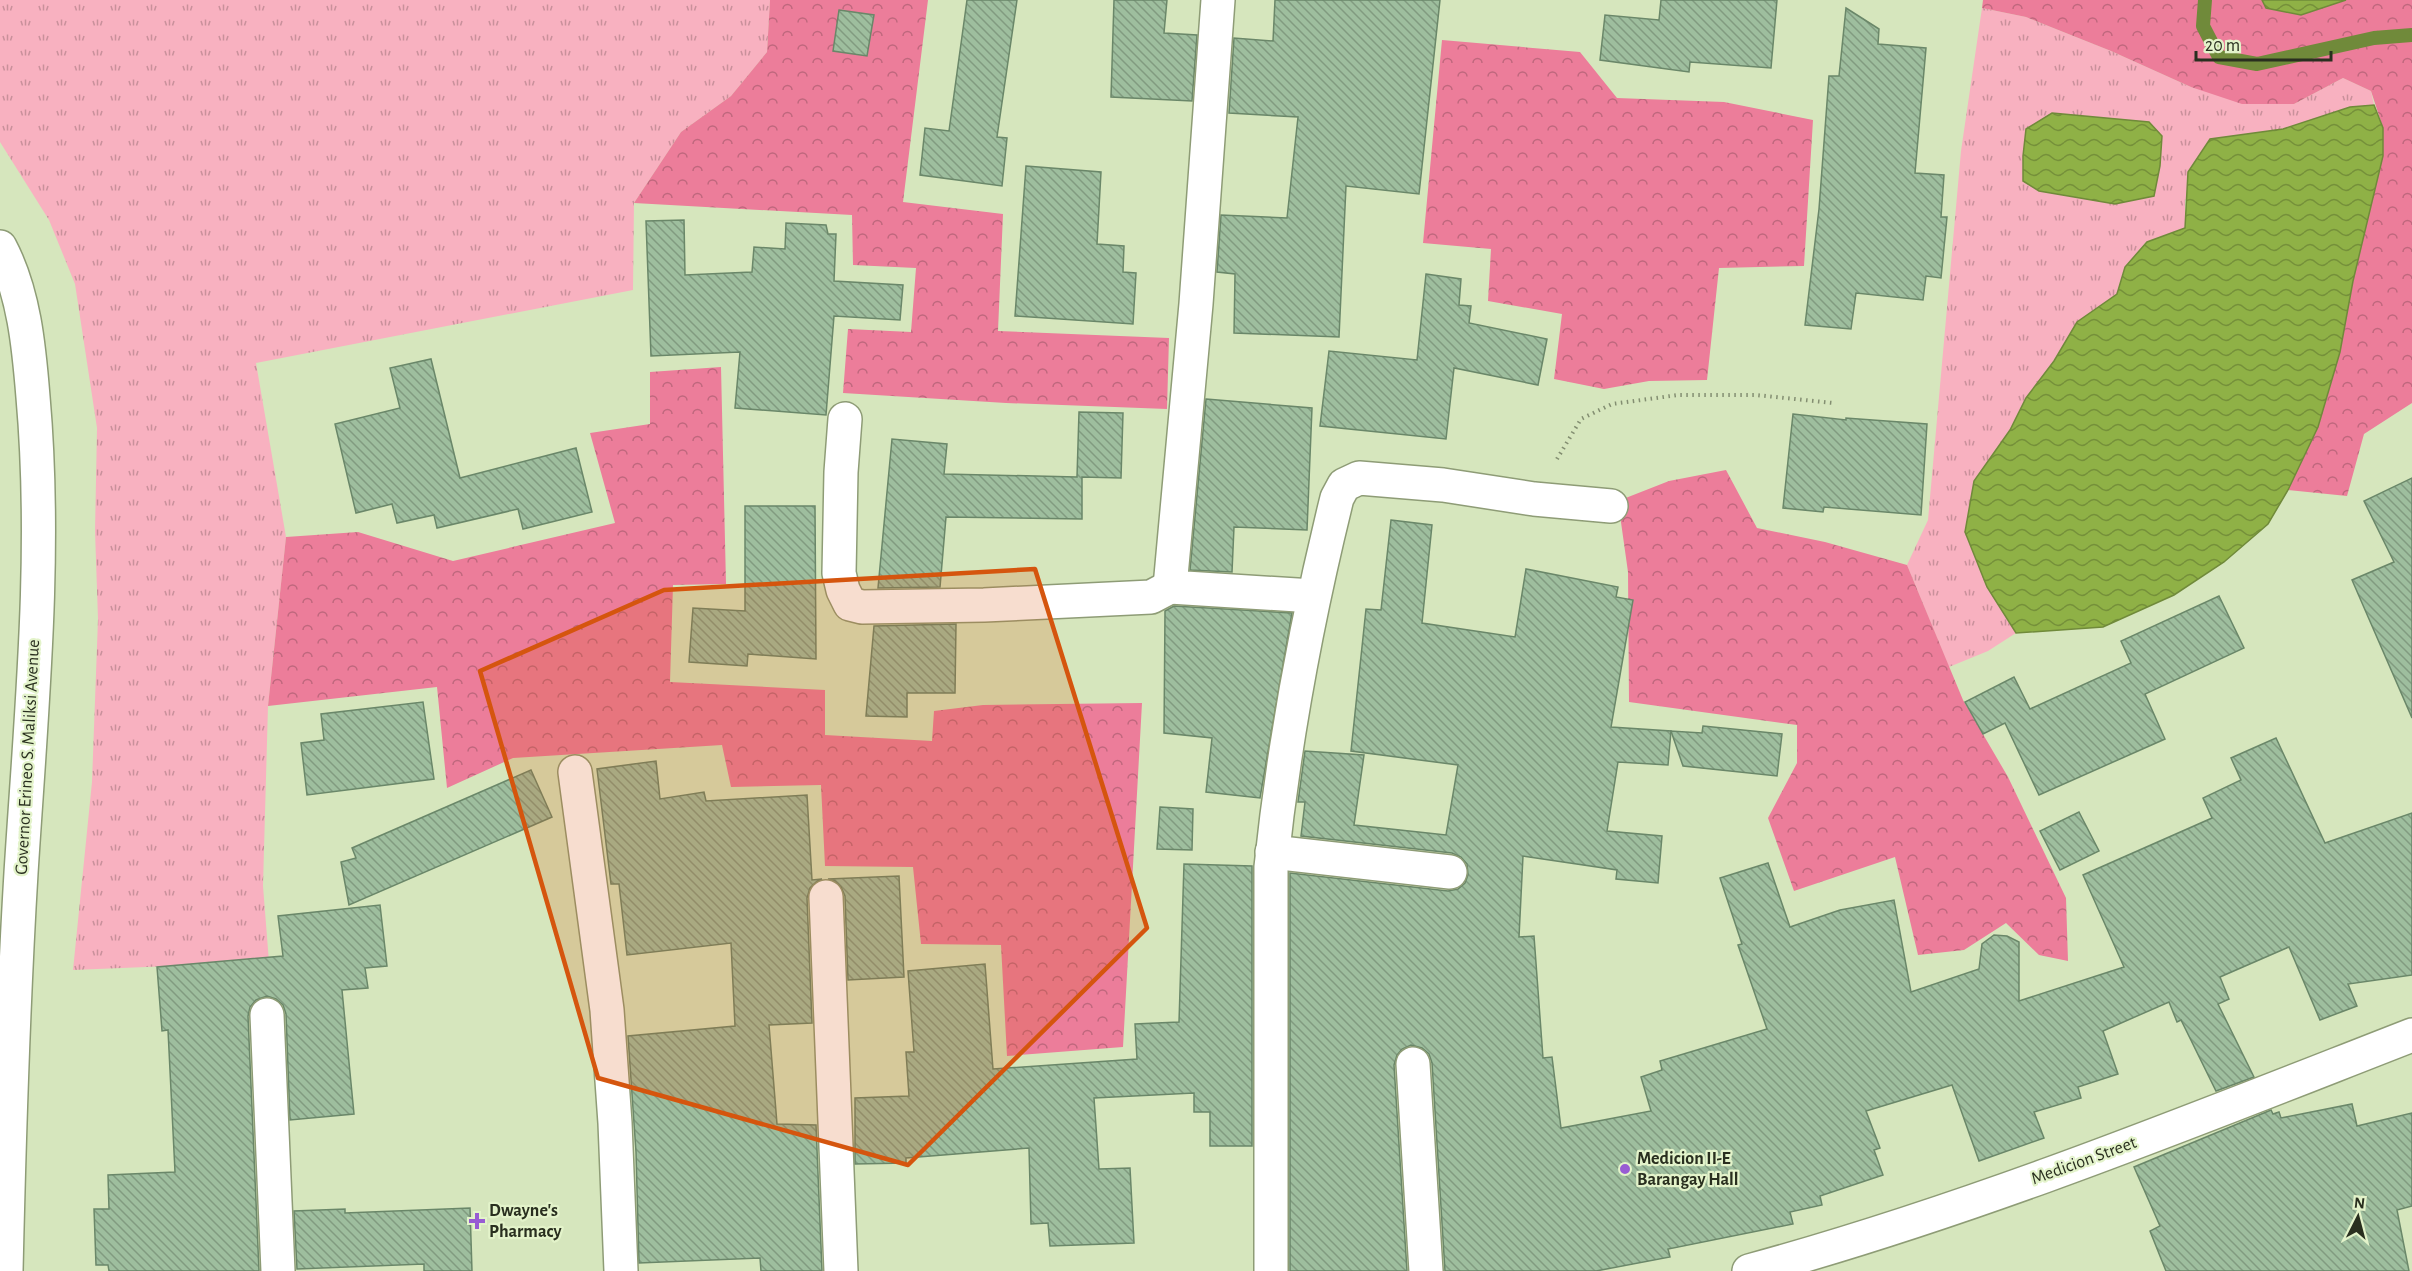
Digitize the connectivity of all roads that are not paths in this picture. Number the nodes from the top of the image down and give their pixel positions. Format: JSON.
{"nodes":[{"id":1,"x":1218,"y":0,"type":"edge"},
{"id":2,"x":0,"y":247,"type":"edge"},
{"id":3,"x":845,"y":419,"type":"dead end"},
{"id":4,"x":1611,"y":507,"type":"dead end"},
{"id":5,"x":1170,"y":587,"type":"junction"},
{"id":6,"x":1313,"y":596,"type":"junction"},
{"id":7,"x":575,"y":772,"type":"dead end"},
{"id":8,"x":1272,"y":852,"type":"junction"},
{"id":9,"x":1450,"y":872,"type":"dead end"},
{"id":10,"x":826,"y":897,"type":"dead end"},
{"id":11,"x":267,"y":1015,"type":"dead end"},
{"id":12,"x":2412,"y":1035,"type":"edge"},
{"id":13,"x":1413,"y":1064,"type":"dead end"},
{"id":14,"x":6,"y":1271,"type":"edge"},
{"id":15,"x":278,"y":1271,"type":"edge"},
{"id":16,"x":621,"y":1271,"type":"edge"},
{"id":17,"x":841,"y":1271,"type":"edge"},
{"id":18,"x":1271,"y":1271,"type":"edge"},
{"id":19,"x":1426,"y":1271,"type":"edge"},
{"id":20,"x":1749,"y":1271,"type":"edge"}],
"edges":[{"from":1,"to":5,"type":"street"},
{"from":2,"to":14,"type":"street","name":"Governor Erineo S. Maliksi Avenue"},
{"from":3,"to":5,"type":"street"},
{"from":4,"to":6,"type":"street"},
{"from":5,"to":6,"type":"street"},
{"from":6,"to":8,"type":"street"},
{"from":7,"to":16,"type":"street"},
{"from":8,"to":9,"type":"street"},
{"from":8,"to":18,"type":"street"},
{"from":10,"to":17,"type":"street"},
{"from":11,"to":15,"type":"street"},
{"from":12,"to":20,"type":"street","name":"Medicion Street"},
{"from":13,"to":19,"type":"street"}]}
